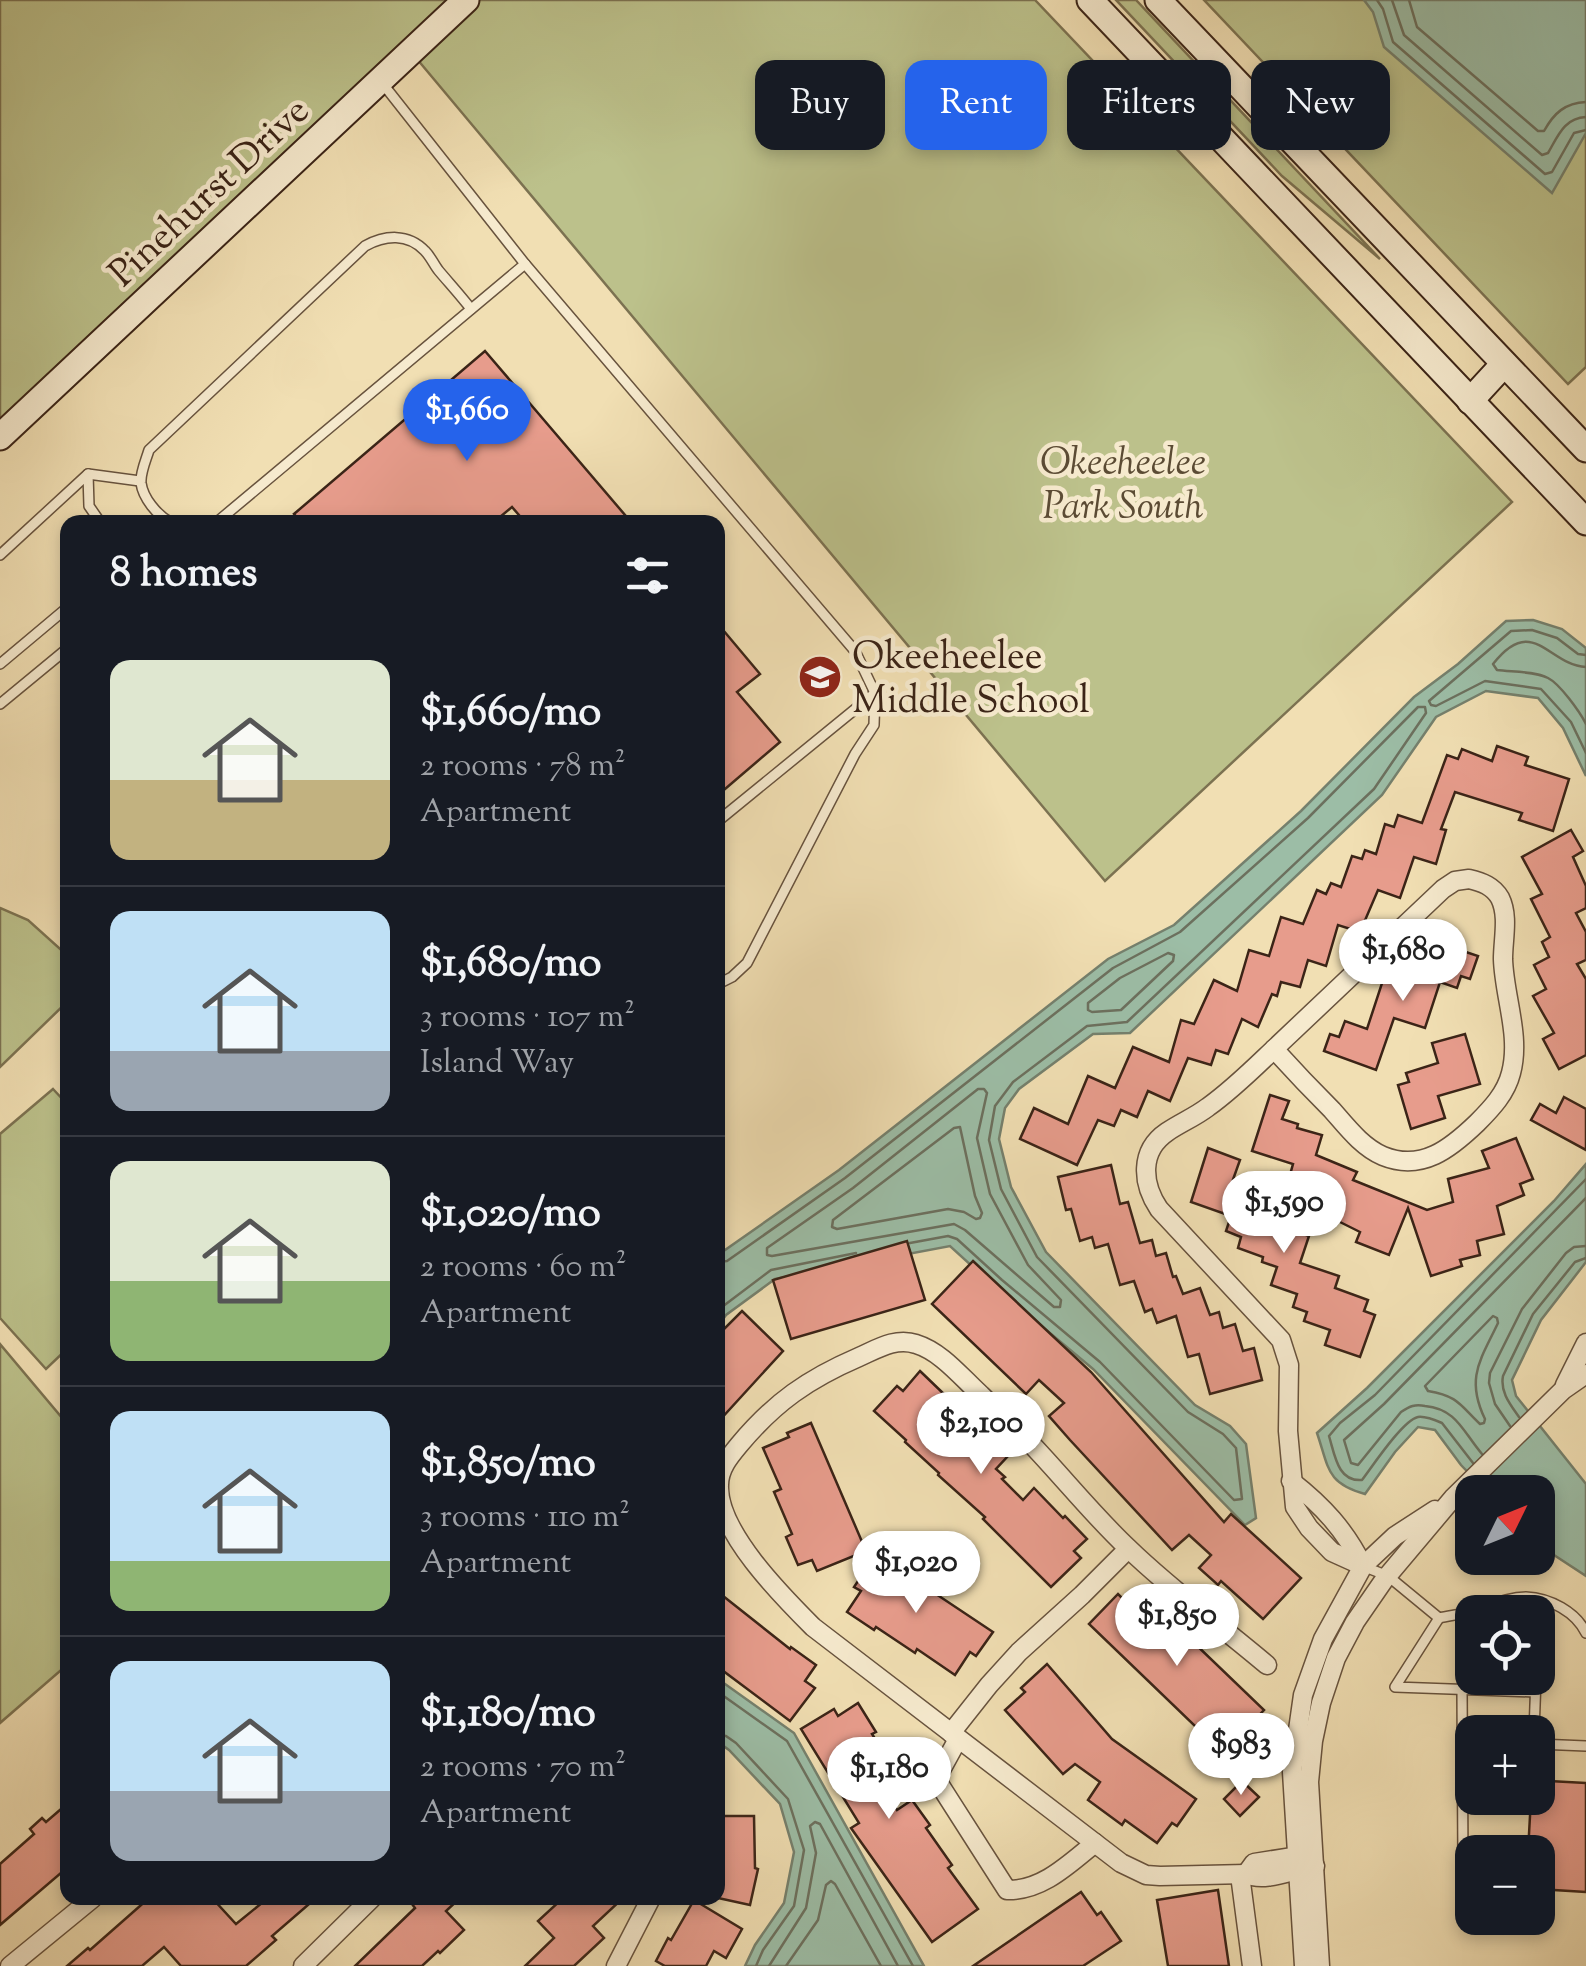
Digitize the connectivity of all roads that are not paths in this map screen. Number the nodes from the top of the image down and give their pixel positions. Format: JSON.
{"nodes":[{"id":1,"x":466,"y":0,"type":"edge"},
{"id":2,"x":1090,"y":0,"type":"edge"},
{"id":3,"x":1158,"y":0,"type":"edge"},
{"id":4,"x":381,"y":82,"type":"junction"},
{"id":5,"x":526,"y":264,"type":"junction"},
{"id":6,"x":472,"y":309,"type":"junction"},
{"id":7,"x":1504,"y":364,"type":"junction"},
{"id":8,"x":1470,"y":401,"type":"junction"},
{"id":9,"x":0,"y":436,"type":"edge"},
{"id":10,"x":1586,"y":450,"type":"edge"},
{"id":11,"x":88,"y":474,"type":"junction"},
{"id":12,"x":140,"y":481,"type":"junction"},
{"id":13,"x":95,"y":515,"type":"edge"},
{"id":14,"x":160,"y":515,"type":"edge"},
{"id":15,"x":225,"y":515,"type":"edge"},
{"id":16,"x":1586,"y":522,"type":"edge"},
{"id":17,"x":0,"y":554,"type":"edge"},
{"id":18,"x":60,"y":614,"type":"edge"},
{"id":19,"x":60,"y":655,"type":"edge"},
{"id":20,"x":0,"y":664,"type":"edge"},
{"id":21,"x":875,"y":693,"type":"junction"},
{"id":22,"x":0,"y":704,"type":"edge"},
{"id":23,"x":725,"y":816,"type":"edge"},
{"id":24,"x":725,"y":980,"type":"edge"},
{"id":25,"x":1274,"y":1049,"type":"junction"},
{"id":26,"x":1586,"y":1343,"type":"edge"},
{"id":27,"x":1586,"y":1374,"type":"edge"},
{"id":28,"x":1562,"y":1390,"type":"junction"},
{"id":29,"x":725,"y":1463,"type":"edge"},
{"id":30,"x":1452,"y":1498,"type":"junction"},
{"id":31,"x":725,"y":1511,"type":"edge"},
{"id":32,"x":1128,"y":1549,"type":"junction"},
{"id":33,"x":1362,"y":1566,"type":"junction"},
{"id":34,"x":1388,"y":1576,"type":"junction"},
{"id":35,"x":1555,"y":1604,"type":"edge"},
{"id":36,"x":1455,"y":1615,"type":"edge"},
{"id":37,"x":1439,"y":1618,"type":"junction"},
{"id":38,"x":1586,"y":1633,"type":"edge"},
{"id":39,"x":1267,"y":1665,"type":"dead end"},
{"id":40,"x":1455,"y":1689,"type":"edge"},
{"id":41,"x":1462,"y":1695,"type":"edge"},
{"id":42,"x":954,"y":1736,"type":"junction"},
{"id":43,"x":1555,"y":1745,"type":"edge"},
{"id":44,"x":1586,"y":1746,"type":"edge"},
{"id":45,"x":1463,"y":1835,"type":"edge"},
{"id":46,"x":1096,"y":1843,"type":"junction"},
{"id":47,"x":1306,"y":1861,"type":"junction"},
{"id":48,"x":1243,"y":1875,"type":"junction"},
{"id":49,"x":84,"y":1905,"type":"edge"},
{"id":50,"x":365,"y":1905,"type":"edge"},
{"id":51,"x":647,"y":1905,"type":"edge"},
{"id":52,"x":10,"y":1966,"type":"edge"},
{"id":53,"x":304,"y":1966,"type":"edge"},
{"id":54,"x":616,"y":1966,"type":"edge"},
{"id":55,"x":1252,"y":1966,"type":"edge"},
{"id":56,"x":1304,"y":1966,"type":"edge"},
{"id":57,"x":1320,"y":1966,"type":"edge"}],
"edges":[{"from":1,"to":4,"type":"main road","name":"Pinehurst Drive"},
{"from":2,"to":8,"type":"main road"},
{"from":3,"to":7,"type":"main road"},
{"from":4,"to":5,"type":"lane"},
{"from":4,"to":9,"type":"main road","name":"Pinehurst Drive"},
{"from":5,"to":6,"type":"lane"},
{"from":5,"to":21,"type":"lane"},
{"from":6,"to":12,"type":"lane"},
{"from":6,"to":15,"type":"lane"},
{"from":7,"to":8,"type":"main road"},
{"from":7,"to":10,"type":"main road"},
{"from":8,"to":16,"type":"main road"},
{"from":11,"to":12,"type":"lane"},
{"from":11,"to":13,"type":"lane"},
{"from":11,"to":17,"type":"lane"},
{"from":12,"to":14,"type":"lane"},
{"from":18,"to":20,"type":"lane"},
{"from":19,"to":22,"type":"lane"},
{"from":21,"to":23,"type":"lane"},
{"from":21,"to":24,"type":"lane"},
{"from":25,"to":25,"type":"street"},
{"from":25,"to":33,"type":"street"},
{"from":26,"to":28,"type":"street"},
{"from":27,"to":28,"type":"street"},
{"from":28,"to":30,"type":"street"},
{"from":29,"to":32,"type":"street"},
{"from":30,"to":33,"type":"street"},
{"from":30,"to":34,"type":"street"},
{"from":31,"to":42,"type":"street"},
{"from":32,"to":39,"type":"street"},
{"from":32,"to":42,"type":"street"},
{"from":33,"to":34,"type":"lane"},
{"from":33,"to":47,"type":"street"},
{"from":34,"to":37,"type":"lane"},
{"from":34,"to":47,"type":"street"},
{"from":35,"to":38,"type":"lane"},
{"from":36,"to":37,"type":"lane"},
{"from":37,"to":40,"type":"lane"},
{"from":41,"to":45,"type":"lane"},
{"from":42,"to":46,"type":"street"},
{"from":42,"to":46,"type":"street"},
{"from":43,"to":44,"type":"lane"},
{"from":46,"to":48,"type":"street"},
{"from":47,"to":48,"type":"street"},
{"from":47,"to":56,"type":"street"},
{"from":47,"to":57,"type":"street"},
{"from":48,"to":55,"type":"street"},
{"from":49,"to":52,"type":"street"},
{"from":50,"to":53,"type":"street"},
{"from":51,"to":54,"type":"street"}]}
